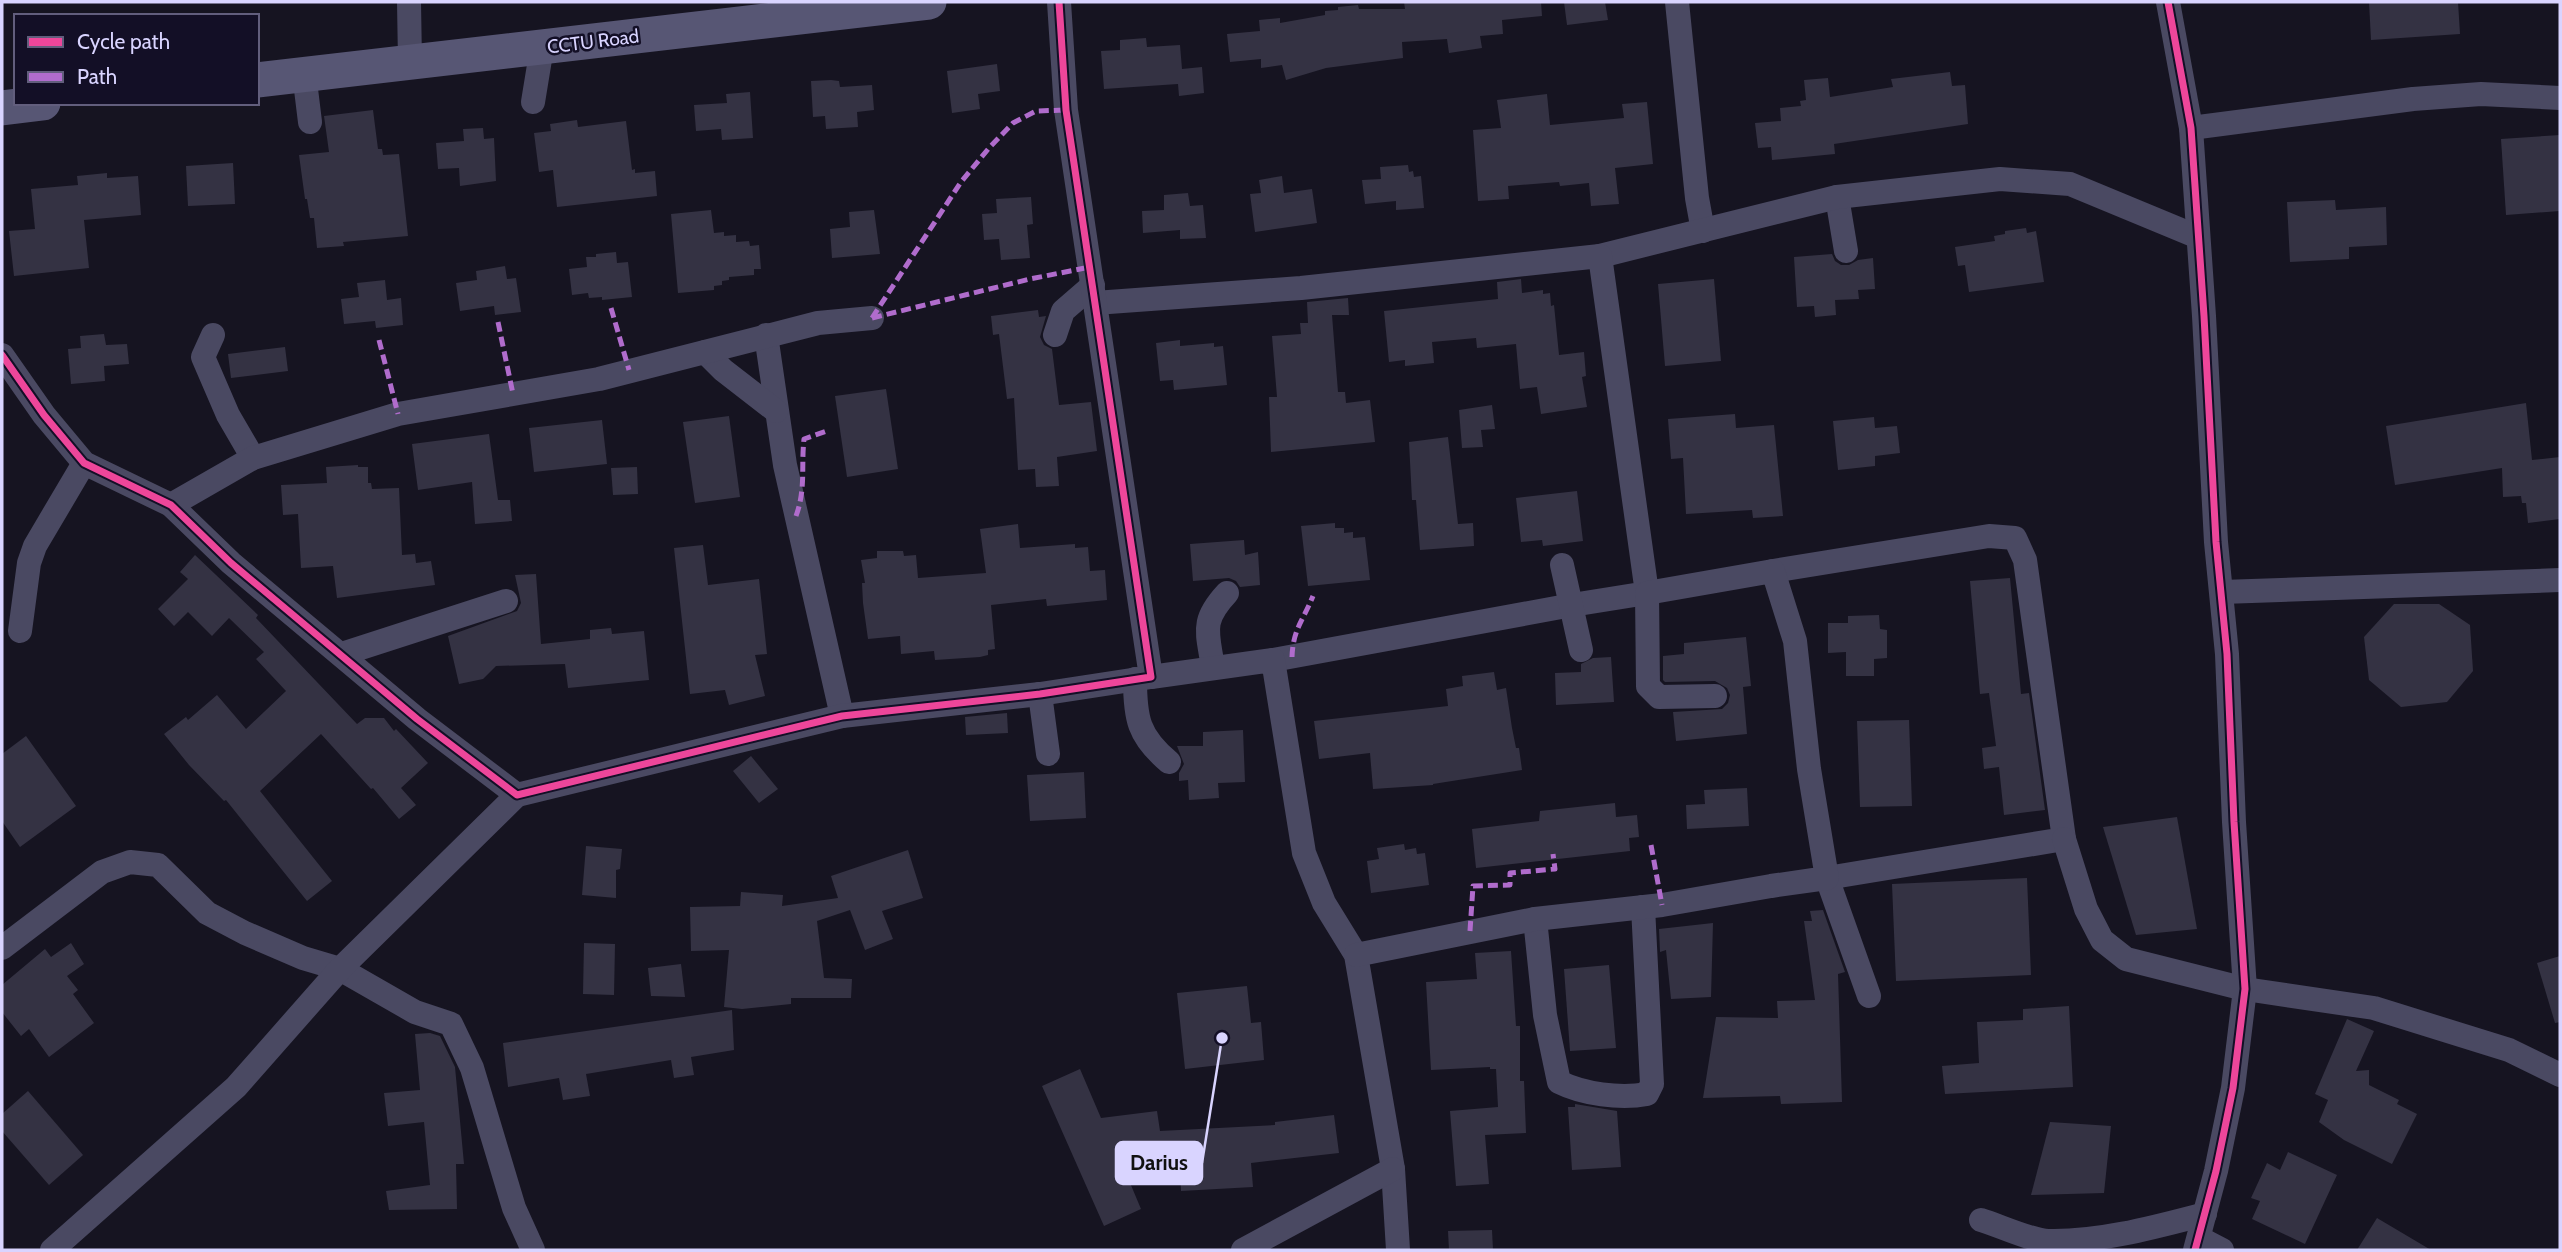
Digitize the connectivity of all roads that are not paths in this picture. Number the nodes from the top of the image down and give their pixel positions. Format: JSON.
{"nodes":[{"id":1,"x":409,"y":2,"type":"edge"},
{"id":2,"x":929,"y":2,"type":"edge"},
{"id":3,"x":1059,"y":2,"type":"edge"},
{"id":4,"x":1678,"y":2,"type":"edge"},
{"id":5,"x":2168,"y":2,"type":"edge"},
{"id":6,"x":542,"y":47,"type":"junction"},
{"id":7,"x":410,"y":62,"type":"junction"},
{"id":8,"x":304,"y":74,"type":"junction"},
{"id":9,"x":259,"y":80,"type":"edge"},
{"id":10,"x":2560,"y":98,"type":"edge"},
{"id":11,"x":533,"y":102,"type":"dead end"},
{"id":12,"x":27,"y":105,"type":"edge"},
{"id":13,"x":2,"y":108,"type":"edge"},
{"id":14,"x":310,"y":122,"type":"dead end"},
{"id":15,"x":2191,"y":128,"type":"junction"},
{"id":16,"x":1837,"y":197,"type":"junction"},
{"id":17,"x":1703,"y":232,"type":"junction"},
{"id":18,"x":2198,"y":237,"type":"junction"},
{"id":19,"x":1846,"y":251,"type":"dead end"},
{"id":20,"x":1600,"y":256,"type":"junction"},
{"id":21,"x":1094,"y":294,"type":"junction"},
{"id":22,"x":873,"y":318,"type":"dead end"},
{"id":23,"x":213,"y":335,"type":"dead end"},
{"id":24,"x":766,"y":335,"type":"junction"},
{"id":25,"x":1055,"y":335,"type":"dead end"},
{"id":26,"x":705,"y":352,"type":"junction"},
{"id":27,"x":2,"y":355,"type":"edge"},
{"id":28,"x":775,"y":411,"type":"junction"},
{"id":29,"x":253,"y":458,"type":"junction"},
{"id":30,"x":84,"y":463,"type":"junction"},
{"id":31,"x":171,"y":505,"type":"junction"},
{"id":32,"x":1562,"y":565,"type":"dead end"},
{"id":33,"x":1773,"y":571,"type":"junction"},
{"id":34,"x":2560,"y":580,"type":"edge"},
{"id":35,"x":2222,"y":592,"type":"junction"},
{"id":36,"x":1227,"y":593,"type":"dead end"},
{"id":37,"x":1647,"y":593,"type":"junction"},
{"id":38,"x":506,"y":601,"type":"dead end"},
{"id":39,"x":1572,"y":605,"type":"junction"},
{"id":40,"x":20,"y":631,"type":"dead end"},
{"id":41,"x":1581,"y":650,"type":"dead end"},
{"id":42,"x":342,"y":654,"type":"junction"},
{"id":43,"x":1273,"y":660,"type":"junction"},
{"id":44,"x":1213,"y":668,"type":"junction"},
{"id":45,"x":1143,"y":678,"type":"junction"},
{"id":46,"x":1040,"y":694,"type":"junction"},
{"id":47,"x":1715,"y":696,"type":"dead end"},
{"id":48,"x":842,"y":716,"type":"junction"},
{"id":49,"x":1048,"y":754,"type":"dead end"},
{"id":50,"x":1168,"y":762,"type":"dead end"},
{"id":51,"x":517,"y":795,"type":"junction"},
{"id":52,"x":2064,"y":838,"type":"junction"},
{"id":53,"x":1827,"y":878,"type":"junction"},
{"id":54,"x":1643,"y":907,"type":"junction"},
{"id":55,"x":1535,"y":919,"type":"junction"},
{"id":56,"x":2,"y":948,"type":"edge"},
{"id":57,"x":1356,"y":955,"type":"junction"},
{"id":58,"x":340,"y":968,"type":"junction"},
{"id":59,"x":2245,"y":989,"type":"junction"},
{"id":60,"x":1869,"y":996,"type":"dead end"},
{"id":61,"x":2560,"y":1075,"type":"edge"},
{"id":62,"x":1393,"y":1169,"type":"junction"},
{"id":63,"x":2205,"y":1214,"type":"junction"},
{"id":64,"x":1981,"y":1220,"type":"dead end"},
{"id":65,"x":2197,"y":1244,"type":"edge"},
{"id":66,"x":52,"y":1250,"type":"edge"},
{"id":67,"x":533,"y":1250,"type":"edge"},
{"id":68,"x":1243,"y":1250,"type":"edge"},
{"id":69,"x":1398,"y":1250,"type":"edge"},
{"id":70,"x":2222,"y":1250,"type":"edge"}],
"edges":[{"from":1,"to":7,"type":"street"},
{"from":2,"to":6,"type":"street","name":"CCTU Road"},
{"from":3,"to":21,"type":"street"},
{"from":4,"to":17,"type":"street"},
{"from":5,"to":15,"type":"street"},
{"from":6,"to":7,"type":"street","name":"CCTU Road"},
{"from":6,"to":11,"type":"street"},
{"from":7,"to":8,"type":"street","name":"CCTU Road"},
{"from":8,"to":9,"type":"street","name":"CCTU Road"},
{"from":8,"to":14,"type":"street"},
{"from":10,"to":15,"type":"street"},
{"from":12,"to":13,"type":"street"},
{"from":15,"to":18,"type":"street"},
{"from":16,"to":17,"type":"street"},
{"from":16,"to":18,"type":"street"},
{"from":16,"to":19,"type":"street"},
{"from":17,"to":20,"type":"street"},
{"from":18,"to":35,"type":"street"},
{"from":20,"to":21,"type":"street"},
{"from":20,"to":37,"type":"street"},
{"from":21,"to":25,"type":"street"},
{"from":21,"to":45,"type":"street"},
{"from":22,"to":24,"type":"street"},
{"from":23,"to":29,"type":"street"},
{"from":24,"to":26,"type":"street"},
{"from":24,"to":28,"type":"street"},
{"from":26,"to":28,"type":"street"},
{"from":26,"to":29,"type":"street"},
{"from":27,"to":30,"type":"street"},
{"from":28,"to":48,"type":"street"},
{"from":29,"to":31,"type":"street"},
{"from":30,"to":31,"type":"street"},
{"from":30,"to":40,"type":"street"},
{"from":31,"to":42,"type":"street"},
{"from":32,"to":39,"type":"street"},
{"from":33,"to":37,"type":"street"},
{"from":33,"to":52,"type":"street"},
{"from":33,"to":53,"type":"street"},
{"from":34,"to":35,"type":"street"},
{"from":35,"to":59,"type":"street"},
{"from":36,"to":44,"type":"street"},
{"from":37,"to":39,"type":"street"},
{"from":37,"to":47,"type":"street"},
{"from":38,"to":42,"type":"street"},
{"from":39,"to":41,"type":"street"},
{"from":39,"to":43,"type":"street"},
{"from":42,"to":51,"type":"street"},
{"from":43,"to":44,"type":"street"},
{"from":43,"to":57,"type":"street"},
{"from":44,"to":45,"type":"street"},
{"from":45,"to":46,"type":"street"},
{"from":45,"to":50,"type":"street"},
{"from":46,"to":48,"type":"street"},
{"from":46,"to":49,"type":"street"},
{"from":48,"to":51,"type":"street"},
{"from":51,"to":58,"type":"street"},
{"from":52,"to":53,"type":"street"},
{"from":52,"to":59,"type":"street"},
{"from":53,"to":54,"type":"street"},
{"from":53,"to":60,"type":"street"},
{"from":54,"to":55,"type":"street"},
{"from":54,"to":55,"type":"street"},
{"from":55,"to":57,"type":"street"},
{"from":56,"to":58,"type":"street"},
{"from":57,"to":62,"type":"street"},
{"from":58,"to":66,"type":"street"},
{"from":58,"to":67,"type":"street"},
{"from":59,"to":61,"type":"street"},
{"from":59,"to":63,"type":"street"},
{"from":62,"to":68,"type":"street"},
{"from":62,"to":69,"type":"street"},
{"from":63,"to":64,"type":"street"},
{"from":63,"to":65,"type":"street"},
{"from":65,"to":70,"type":"street"}]}
